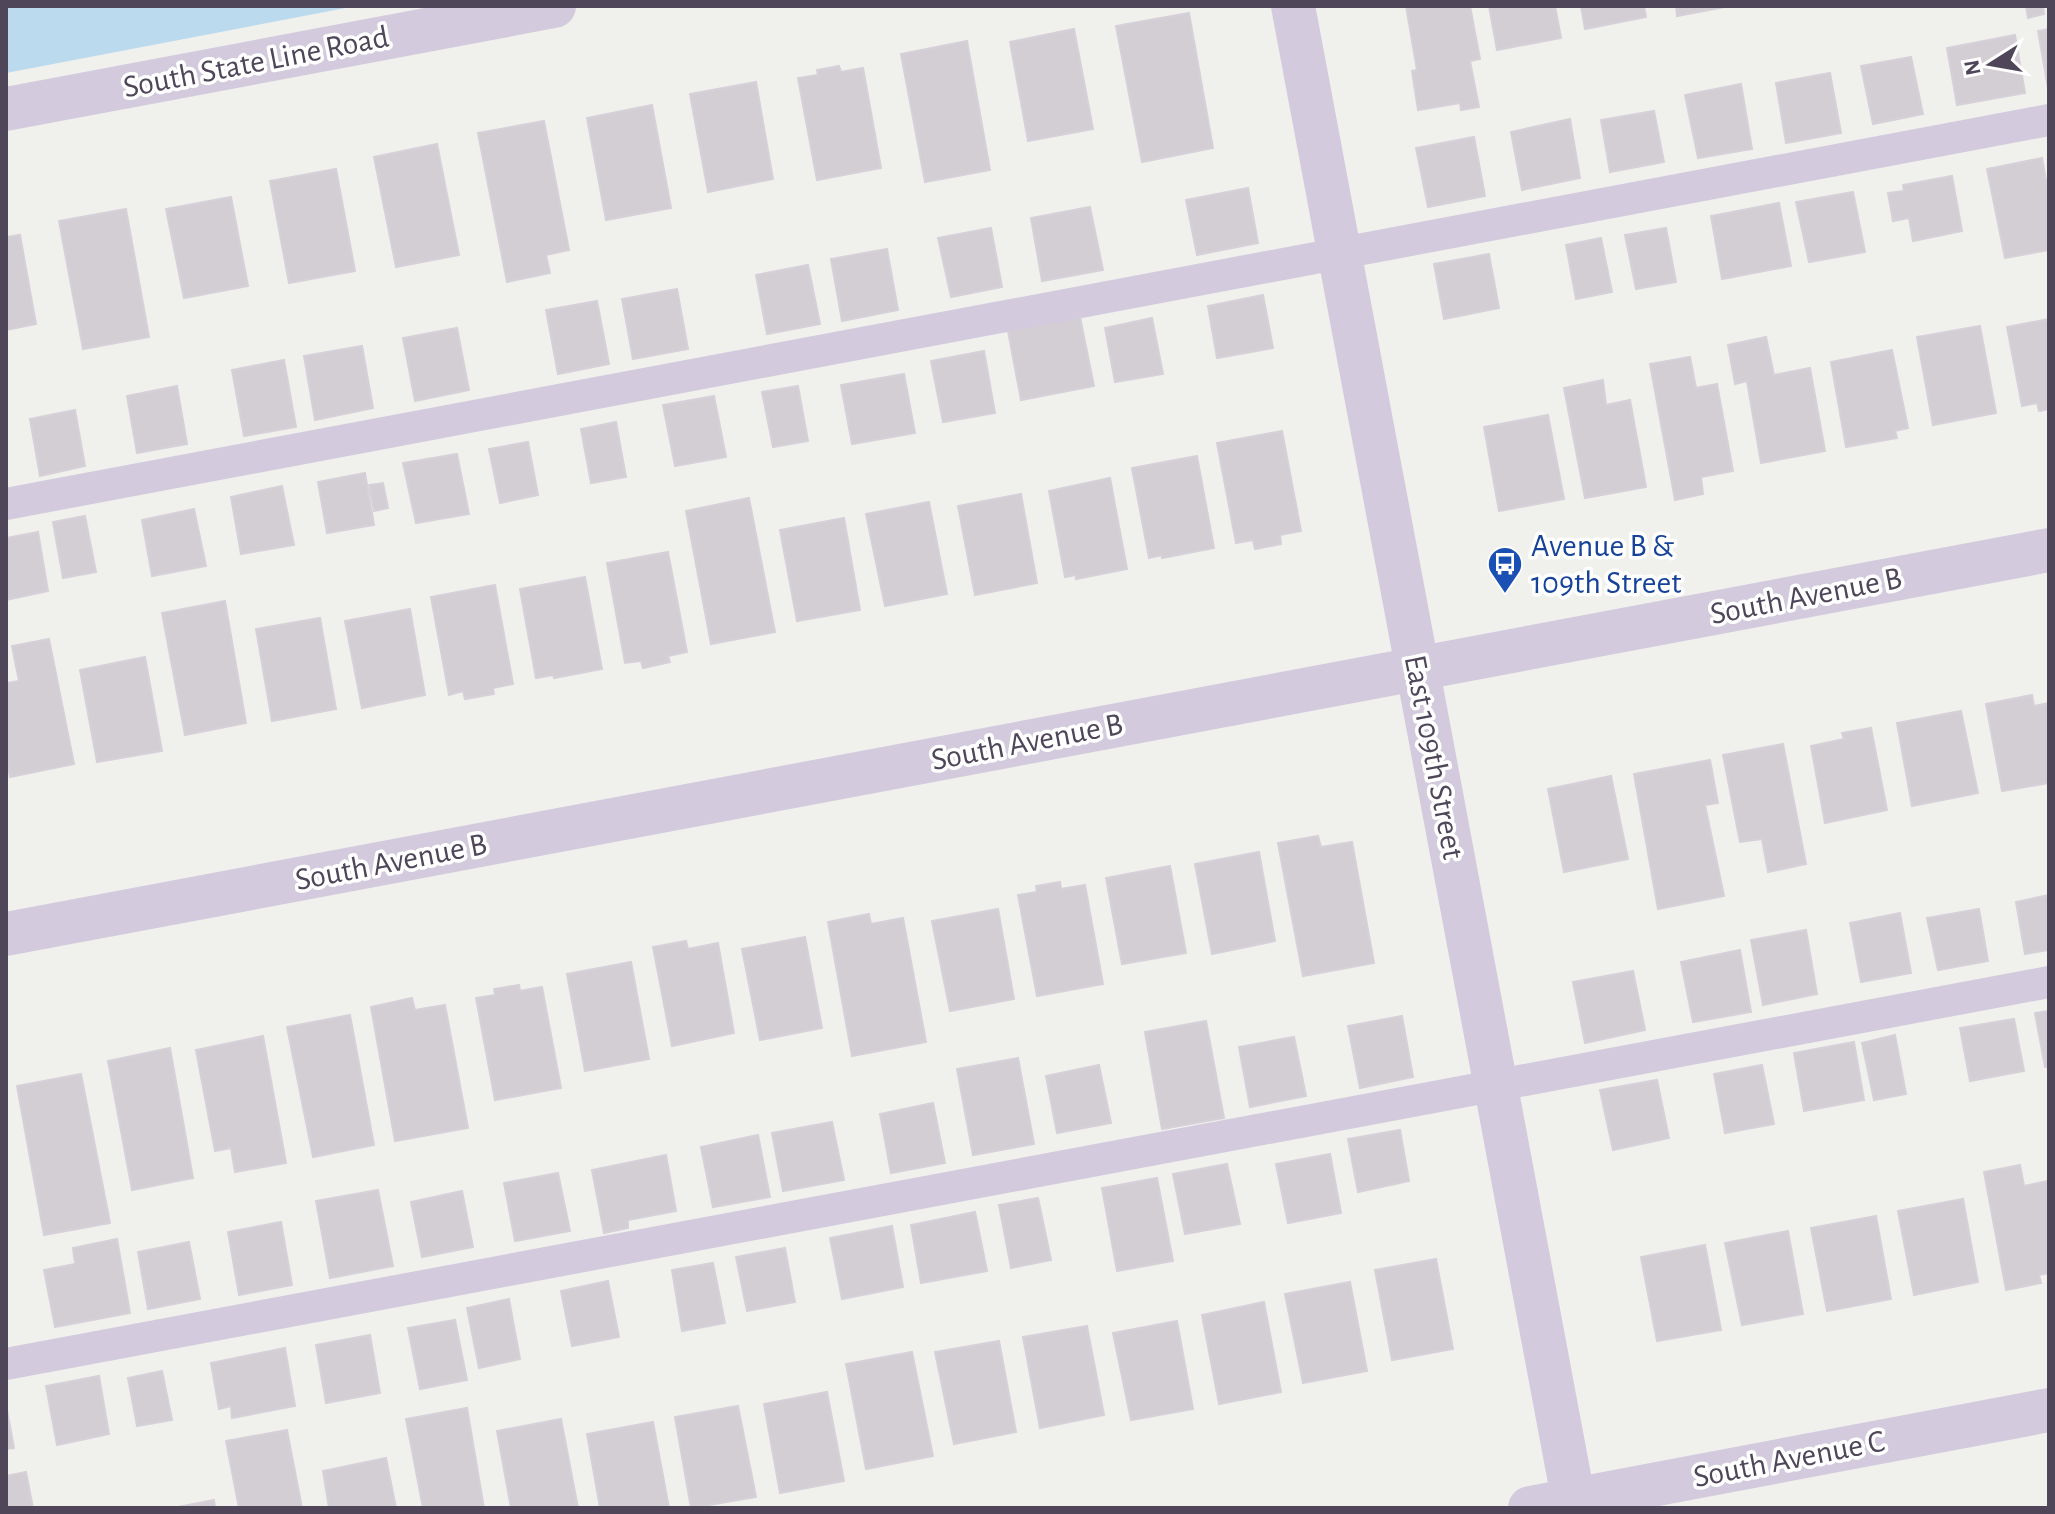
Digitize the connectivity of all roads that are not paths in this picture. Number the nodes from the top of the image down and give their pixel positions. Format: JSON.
{"nodes":[{"id":1,"x":554,"y":6,"type":"edge"},
{"id":2,"x":1293,"y":6,"type":"edge"},
{"id":3,"x":6,"y":109,"type":"edge"},
{"id":4,"x":2049,"y":120,"type":"edge"},
{"id":5,"x":1339,"y":253,"type":"junction"},
{"id":6,"x":6,"y":504,"type":"edge"},
{"id":7,"x":2049,"y":550,"type":"edge"},
{"id":8,"x":1417,"y":669,"type":"junction"},
{"id":9,"x":6,"y":934,"type":"edge"},
{"id":10,"x":2049,"y":982,"type":"edge"},
{"id":11,"x":1495,"y":1085,"type":"junction"},
{"id":12,"x":6,"y":1364,"type":"edge"},
{"id":13,"x":2049,"y":1410,"type":"edge"},
{"id":14,"x":1574,"y":1504,"type":"edge"},
{"id":15,"x":1530,"y":1508,"type":"edge"}],
"edges":[{"from":1,"to":3,"type":"street","name":"South State Line Road"},
{"from":2,"to":5,"type":"street","name":"East 109th Street"},
{"from":4,"to":5,"type":"lane"},
{"from":5,"to":6,"type":"lane"},
{"from":5,"to":8,"type":"street","name":"East 109th Street"},
{"from":7,"to":8,"type":"street","name":"South Avenue B"},
{"from":8,"to":9,"type":"street","name":"South Avenue B"},
{"from":8,"to":11,"type":"street","name":"East 109th Street"},
{"from":10,"to":11,"type":"lane"},
{"from":11,"to":12,"type":"lane"},
{"from":11,"to":14,"type":"street","name":"East 109th Street"},
{"from":13,"to":14,"type":"street","name":"South Avenue C"},
{"from":14,"to":15,"type":"street","name":"South Avenue C"}]}
